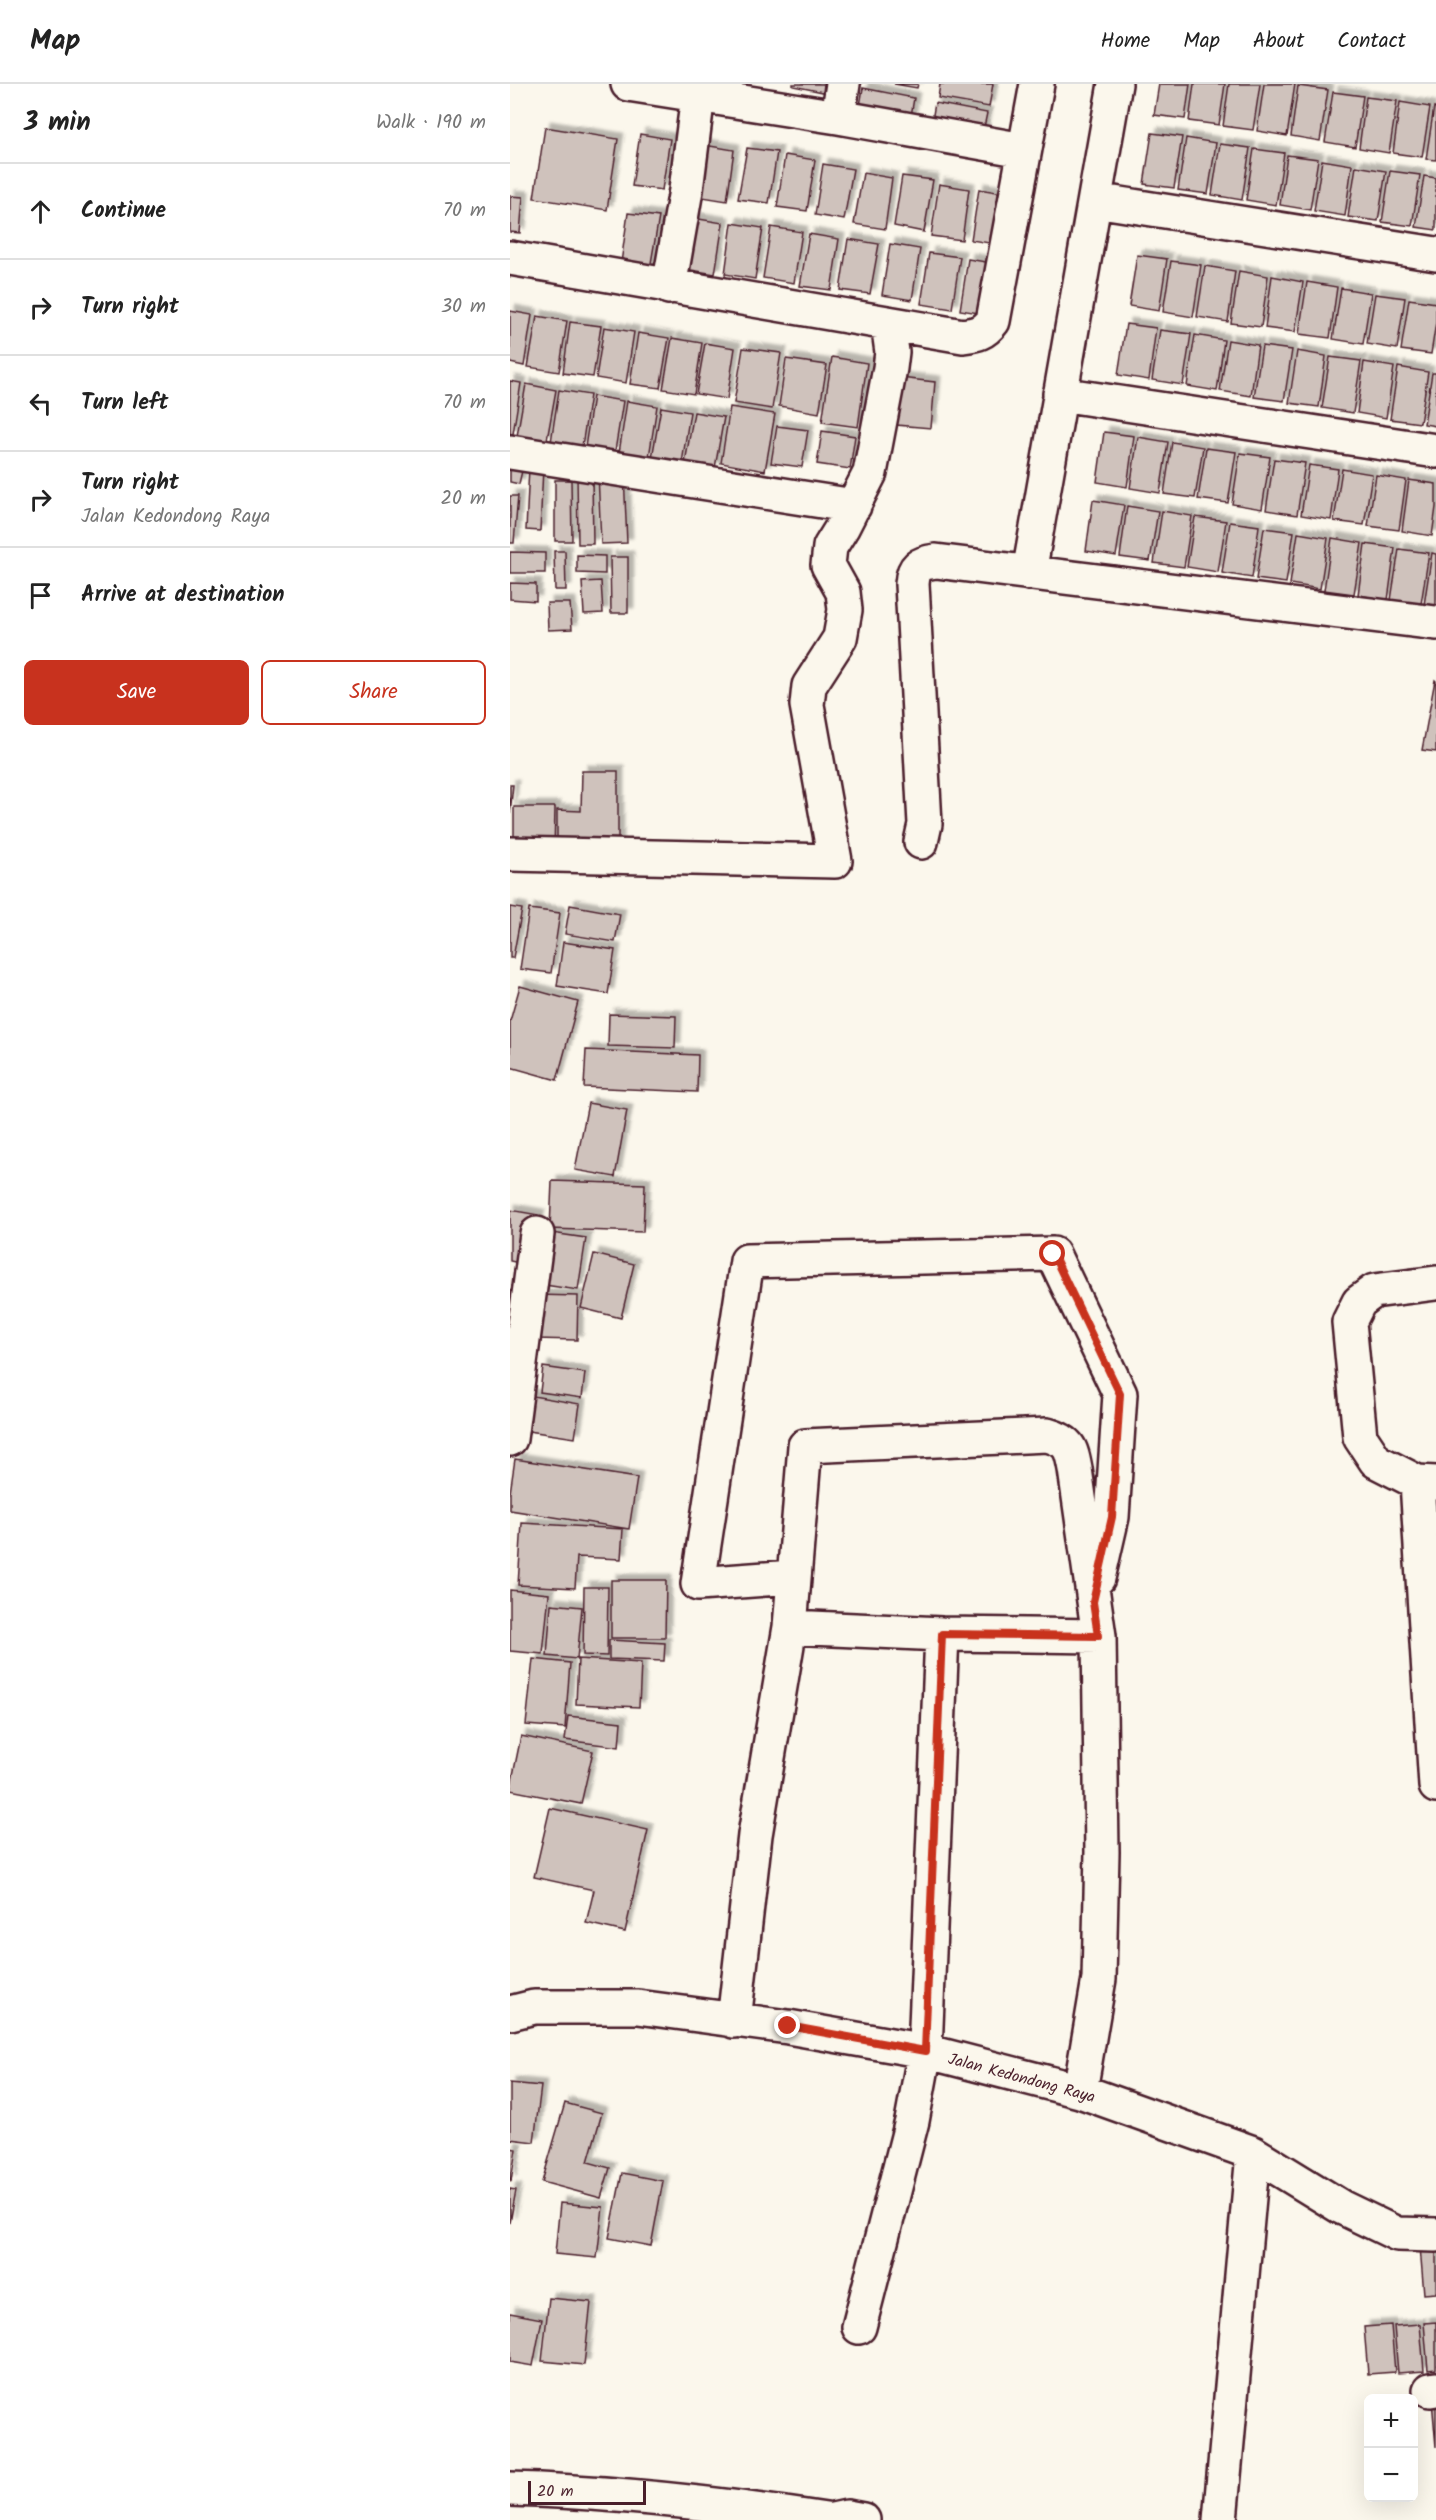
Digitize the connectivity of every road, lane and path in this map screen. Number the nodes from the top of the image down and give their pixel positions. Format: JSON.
{"nodes":[{"id":1,"x":628,"y":84,"type":"edge"},
{"id":2,"x":843,"y":84,"type":"edge"},
{"id":3,"x":1037,"y":84,"type":"edge"},
{"id":4,"x":1115,"y":84,"type":"edge"},
{"id":5,"x":698,"y":95,"type":"junction"},
{"id":6,"x":838,"y":117,"type":"junction"},
{"id":7,"x":1023,"y":150,"type":"junction"},
{"id":8,"x":1095,"y":200,"type":"junction"},
{"id":9,"x":1436,"y":254,"type":"edge"},
{"id":10,"x":510,"y":258,"type":"edge"},
{"id":11,"x":669,"y":287,"type":"junction"},
{"id":12,"x":888,"y":323,"type":"junction"},
{"id":13,"x":1060,"y":394,"type":"junction"},
{"id":14,"x":1436,"y":451,"type":"edge"},
{"id":15,"x":510,"y":452,"type":"edge"},
{"id":16,"x":854,"y":506,"type":"junction"},
{"id":17,"x":1029,"y":573,"type":"junction"},
{"id":18,"x":1436,"y":623,"type":"edge"},
{"id":19,"x":921,"y":842,"type":"dead end"},
{"id":20,"x":510,"y":854,"type":"edge"},
{"id":21,"x":537,"y":1234,"type":"dead end"},
{"id":22,"x":1436,"y":1283,"type":"edge"},
{"id":23,"x":510,"y":1439,"type":"edge"},
{"id":24,"x":1426,"y":1483,"type":"edge"},
{"id":25,"x":793,"y":1576,"type":"junction"},
{"id":26,"x":1093,"y":1602,"type":"junction"},
{"id":27,"x":790,"y":1627,"type":"junction"},
{"id":28,"x":942,"y":1634,"type":"junction"},
{"id":29,"x":1098,"y":1636,"type":"junction"},
{"id":30,"x":1436,"y":1786,"type":"edge"},
{"id":31,"x":510,"y":2013,"type":"edge"},
{"id":32,"x":734,"y":2021,"type":"junction"},
{"id":33,"x":925,"y":2051,"type":"junction"},
{"id":34,"x":1080,"y":2091,"type":"junction"},
{"id":35,"x":1253,"y":2153,"type":"junction"},
{"id":36,"x":1436,"y":2235,"type":"edge"},
{"id":37,"x":859,"y":2326,"type":"dead end"},
{"id":38,"x":510,"y":2489,"type":"edge"},
{"id":39,"x":670,"y":2510,"type":"edge"},
{"id":40,"x":826,"y":2520,"type":"edge"},
{"id":41,"x":833,"y":2520,"type":"edge"},
{"id":42,"x":863,"y":2520,"type":"edge"},
{"id":43,"x":1220,"y":2520,"type":"edge"}],
"edges":[{"from":1,"to":5,"type":"street"},
{"from":2,"to":6,"type":"street"},
{"from":3,"to":7,"type":"street"},
{"from":4,"to":8,"type":"street"},
{"from":5,"to":6,"type":"street"},
{"from":5,"to":11,"type":"street"},
{"from":6,"to":7,"type":"street"},
{"from":7,"to":12,"type":"street"},
{"from":8,"to":9,"type":"street"},
{"from":8,"to":13,"type":"street"},
{"from":10,"to":11,"type":"street"},
{"from":11,"to":12,"type":"street"},
{"from":12,"to":16,"type":"street"},
{"from":13,"to":14,"type":"street"},
{"from":13,"to":17,"type":"street"},
{"from":15,"to":16,"type":"street"},
{"from":16,"to":20,"type":"street"},
{"from":17,"to":18,"type":"street"},
{"from":17,"to":19,"type":"street"},
{"from":21,"to":23,"type":"street"},
{"from":22,"to":24,"type":"street"},
{"from":24,"to":30,"type":"street"},
{"from":25,"to":26,"type":"street"},
{"from":25,"to":26,"type":"street"},
{"from":25,"to":27,"type":"street"},
{"from":26,"to":29,"type":"street"},
{"from":27,"to":28,"type":"street"},
{"from":27,"to":32,"type":"street"},
{"from":28,"to":29,"type":"street"},
{"from":28,"to":33,"type":"street"},
{"from":29,"to":34,"type":"street"},
{"from":31,"to":32,"type":"street","name":"Jalan Kedondong Raya"},
{"from":32,"to":33,"type":"street","name":"Jalan Kedondong Raya"},
{"from":33,"to":34,"type":"street","name":"Jalan Kedondong Raya"},
{"from":33,"to":37,"type":"street"},
{"from":34,"to":35,"type":"street","name":"Jalan Kedondong Raya"},
{"from":35,"to":36,"type":"street","name":"Jalan Kedondong Raya"},
{"from":35,"to":43,"type":"street"},
{"from":38,"to":39,"type":"street"},
{"from":39,"to":40,"type":"street"},
{"from":41,"to":42,"type":"street"}]}
